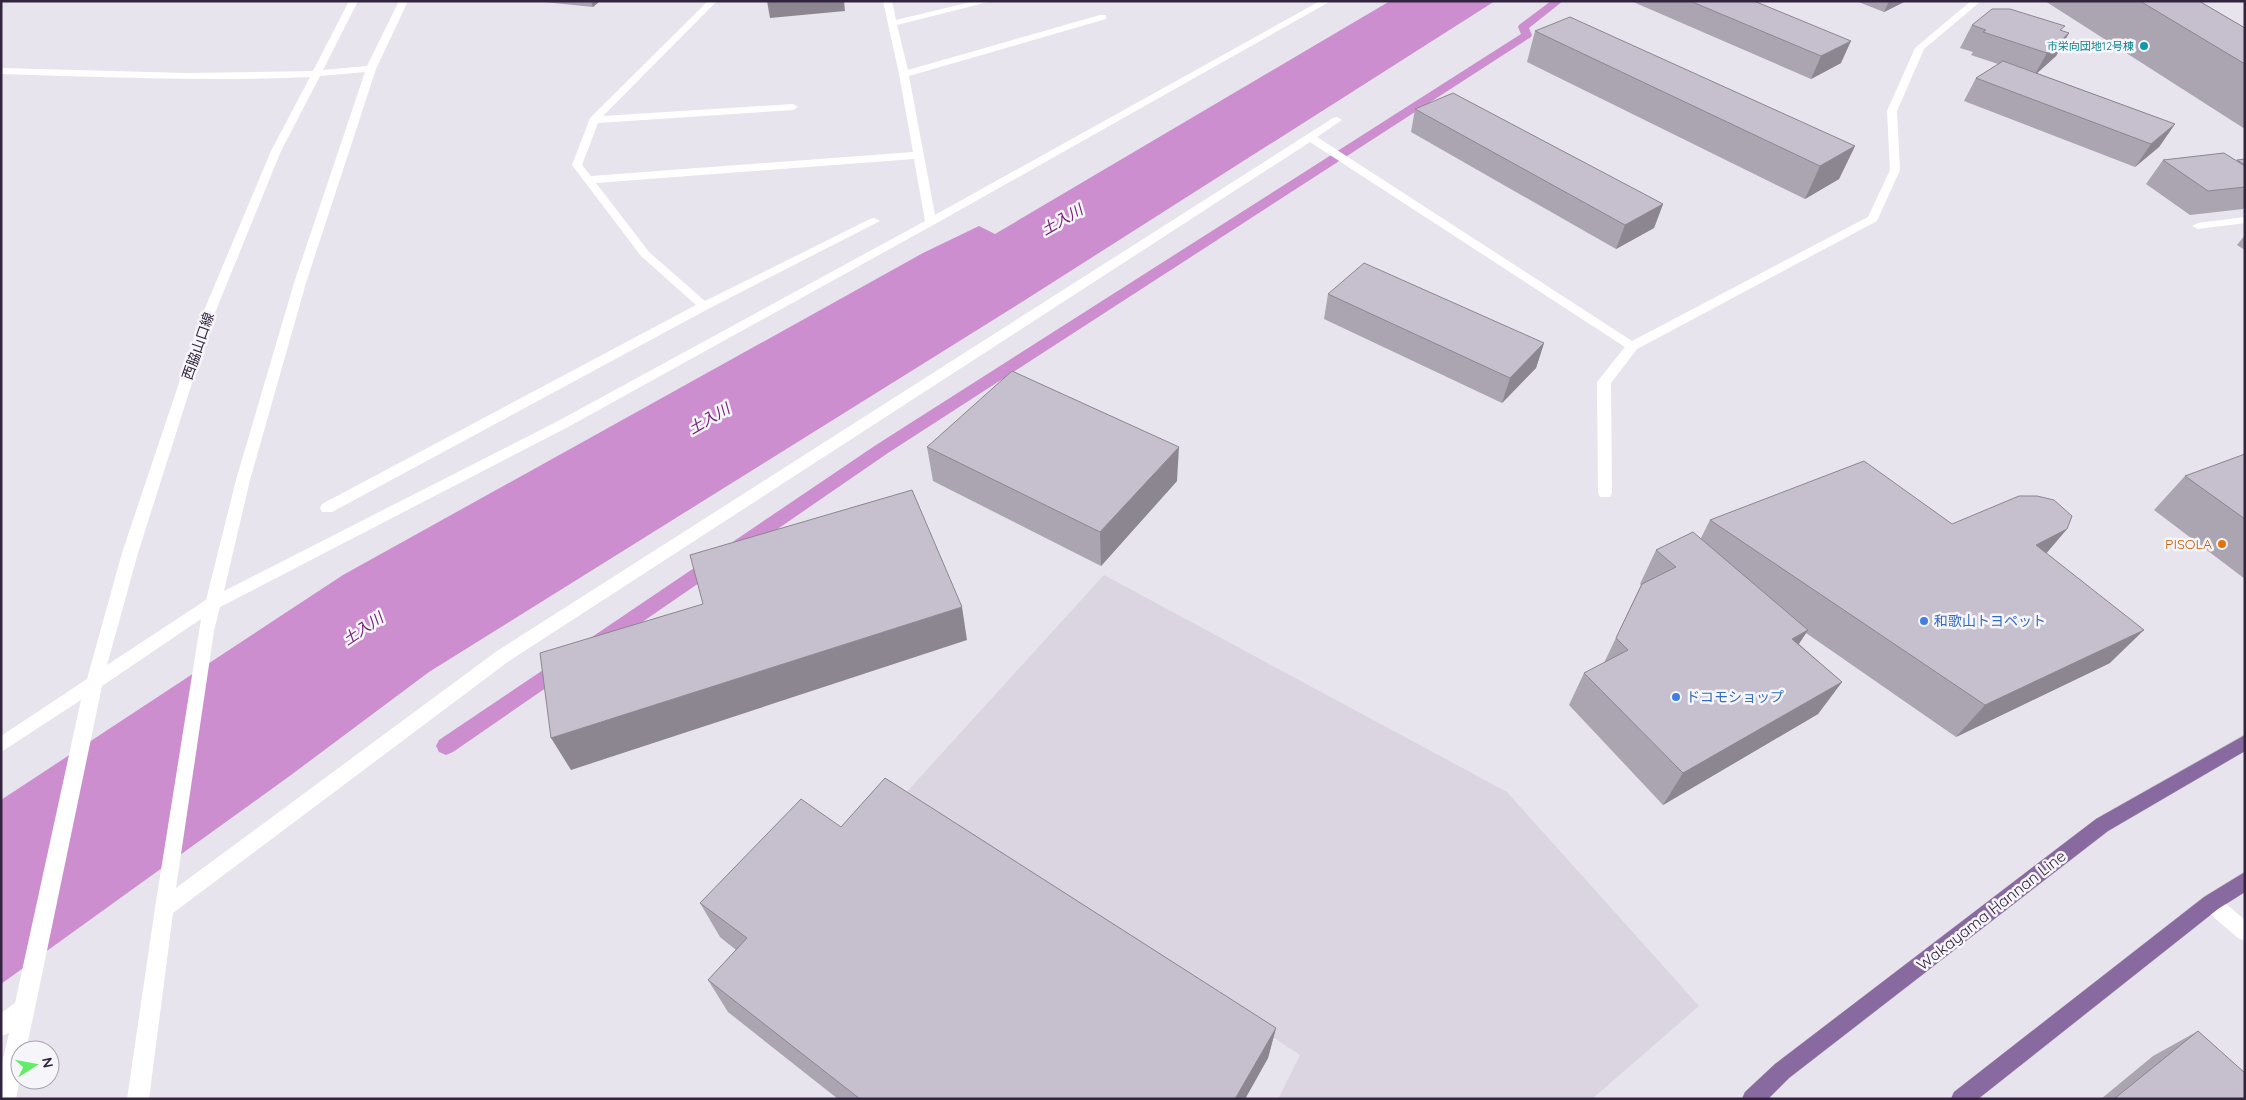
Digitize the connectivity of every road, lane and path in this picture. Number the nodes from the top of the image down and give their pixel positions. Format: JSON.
{"nodes":[{"id":1,"x":354,"y":1,"type":"edge"},
{"id":2,"x":404,"y":1,"type":"edge"},
{"id":3,"x":713,"y":1,"type":"edge"},
{"id":4,"x":887,"y":1,"type":"edge"},
{"id":5,"x":988,"y":1,"type":"edge"},
{"id":6,"x":1327,"y":1,"type":"edge"},
{"id":7,"x":1977,"y":1,"type":"edge"},
{"id":8,"x":1103,"y":17,"type":"dead end"},
{"id":9,"x":893,"y":22,"type":"junction"},
{"id":10,"x":372,"y":69,"type":"junction"},
{"id":11,"x":1,"y":70,"type":"edge"},
{"id":12,"x":904,"y":74,"type":"junction"},
{"id":13,"x":316,"y":75,"type":"junction"},
{"id":14,"x":793,"y":107,"type":"dead end"},
{"id":15,"x":594,"y":120,"type":"junction"},
{"id":16,"x":1337,"y":120,"type":"dead end"},
{"id":17,"x":1311,"y":138,"type":"junction"},
{"id":18,"x":920,"y":155,"type":"junction"},
{"id":19,"x":588,"y":180,"type":"junction"},
{"id":20,"x":2245,"y":220,"type":"edge"},
{"id":21,"x":874,"y":221,"type":"dead end"},
{"id":22,"x":931,"y":222,"type":"junction"},
{"id":23,"x":2198,"y":226,"type":"dead end"},
{"id":24,"x":704,"y":306,"type":"junction"},
{"id":25,"x":1632,"y":346,"type":"junction"},
{"id":26,"x":1605,"y":493,"type":"dead end"},
{"id":27,"x":327,"y":508,"type":"dead end"},
{"id":28,"x":213,"y":603,"type":"junction"},
{"id":29,"x":95,"y":682,"type":"junction"},
{"id":30,"x":2245,"y":742,"type":"edge"},
{"id":31,"x":1,"y":745,"type":"edge"},
{"id":32,"x":2245,"y":881,"type":"edge"},
{"id":33,"x":2211,"y":903,"type":"junction"},
{"id":34,"x":164,"y":908,"type":"junction"},
{"id":35,"x":2245,"y":932,"type":"edge"},
{"id":36,"x":25,"y":1008,"type":"junction"},
{"id":37,"x":1,"y":1026,"type":"edge"},
{"id":38,"x":5,"y":1099,"type":"edge"},
{"id":39,"x":138,"y":1099,"type":"edge"},
{"id":40,"x":1752,"y":1099,"type":"edge"},
{"id":41,"x":1961,"y":1099,"type":"edge"}],
"edges":[{"from":1,"to":13,"type":"street","name":"西脇山口線"},
{"from":2,"to":10,"type":"street"},
{"from":3,"to":15,"type":"street"},
{"from":4,"to":9,"type":"street"},
{"from":5,"to":9,"type":"street"},
{"from":6,"to":22,"type":"street"},
{"from":7,"to":25,"type":"street"},
{"from":8,"to":12,"type":"street"},
{"from":9,"to":12,"type":"street"},
{"from":10,"to":13,"type":"street"},
{"from":10,"to":28,"type":"street"},
{"from":11,"to":13,"type":"street"},
{"from":12,"to":18,"type":"street"},
{"from":13,"to":29,"type":"street","name":"西脇山口線"},
{"from":14,"to":15,"type":"street"},
{"from":15,"to":19,"type":"street"},
{"from":16,"to":17,"type":"street"},
{"from":17,"to":25,"type":"street"},
{"from":17,"to":34,"type":"street"},
{"from":18,"to":19,"type":"street"},
{"from":18,"to":22,"type":"street"},
{"from":19,"to":24,"type":"street"},
{"from":20,"to":23,"type":"street"},
{"from":21,"to":24,"type":"street"},
{"from":22,"to":28,"type":"street"},
{"from":24,"to":27,"type":"street"},
{"from":25,"to":26,"type":"street"},
{"from":28,"to":29,"type":"street"},
{"from":28,"to":34,"type":"street"},
{"from":29,"to":31,"type":"street"},
{"from":29,"to":36,"type":"street","name":"西脇山口線"},
{"from":30,"to":40,"type":"main road","name":"Wakayama Hannan Line"},
{"from":32,"to":33,"type":"main road"},
{"from":33,"to":35,"type":"street"},
{"from":33,"to":41,"type":"main road"},
{"from":34,"to":39,"type":"street"},
{"from":36,"to":37,"type":"street"},
{"from":36,"to":38,"type":"street","name":"西脇山口線"}]}
